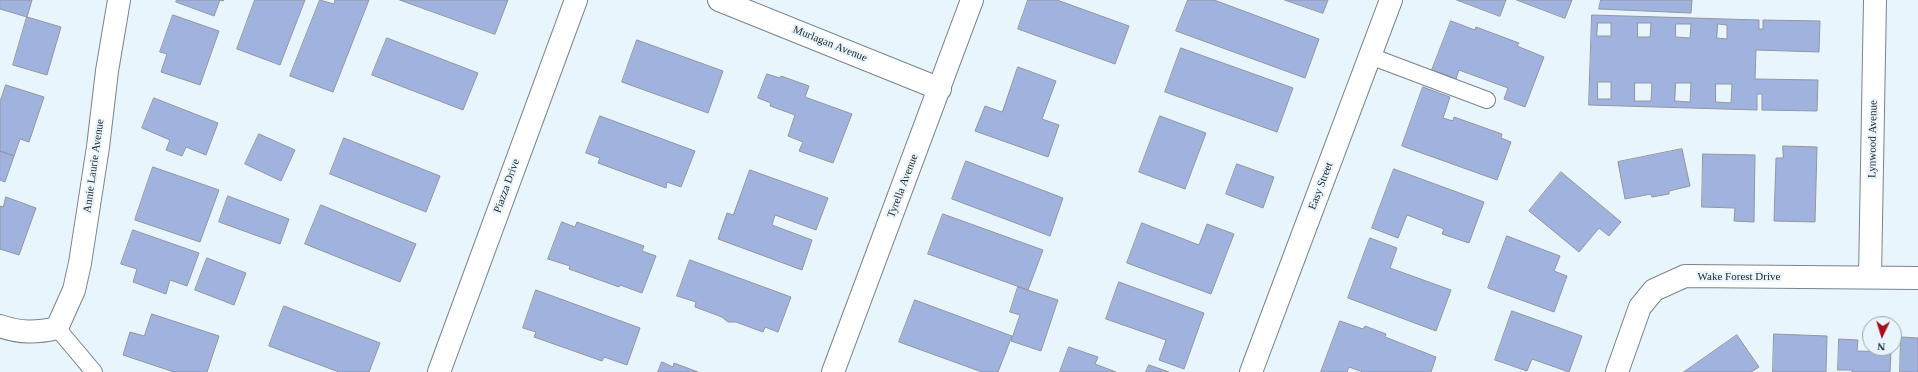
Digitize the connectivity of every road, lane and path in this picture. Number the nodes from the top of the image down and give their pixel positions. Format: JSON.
{"nodes":[{"id":1,"x":119,"y":0,"type":"edge"},
{"id":2,"x":576,"y":0,"type":"edge"},
{"id":3,"x":719,"y":0,"type":"edge"},
{"id":4,"x":972,"y":0,"type":"edge"},
{"id":5,"x":1391,"y":0,"type":"edge"},
{"id":6,"x":1874,"y":0,"type":"edge"},
{"id":7,"x":1370,"y":56,"type":"junction"},
{"id":8,"x":940,"y":89,"type":"junction"},
{"id":9,"x":1487,"y":100,"type":"dead end"},
{"id":10,"x":1870,"y":277,"type":"junction"},
{"id":11,"x":1918,"y":278,"type":"edge"},
{"id":12,"x":0,"y":326,"type":"edge"},
{"id":13,"x":57,"y":328,"type":"junction"},
{"id":14,"x":94,"y":372,"type":"edge"},
{"id":15,"x":439,"y":372,"type":"edge"},
{"id":16,"x":833,"y":372,"type":"edge"},
{"id":17,"x":1251,"y":372,"type":"edge"},
{"id":18,"x":1617,"y":372,"type":"edge"}],
"edges":[{"from":1,"to":13,"type":"street","name":"Annie Laurie Avenue"},
{"from":2,"to":15,"type":"street","name":"Piazza Drive"},
{"from":3,"to":8,"type":"street","name":"Murlagan Avenue"},
{"from":4,"to":8,"type":"street","name":"Tyrella Avenue"},
{"from":5,"to":7,"type":"street","name":"Easy Street"},
{"from":6,"to":10,"type":"street","name":"Lynwood Avenue"},
{"from":7,"to":9,"type":"lane"},
{"from":7,"to":17,"type":"street","name":"Easy Street"},
{"from":8,"to":16,"type":"street","name":"Tyrella Avenue"},
{"from":10,"to":11,"type":"street","name":"Wake Forest Drive"},
{"from":10,"to":18,"type":"street","name":"Wake Forest Drive"},
{"from":12,"to":13,"type":"street"},
{"from":13,"to":14,"type":"lane"}]}
